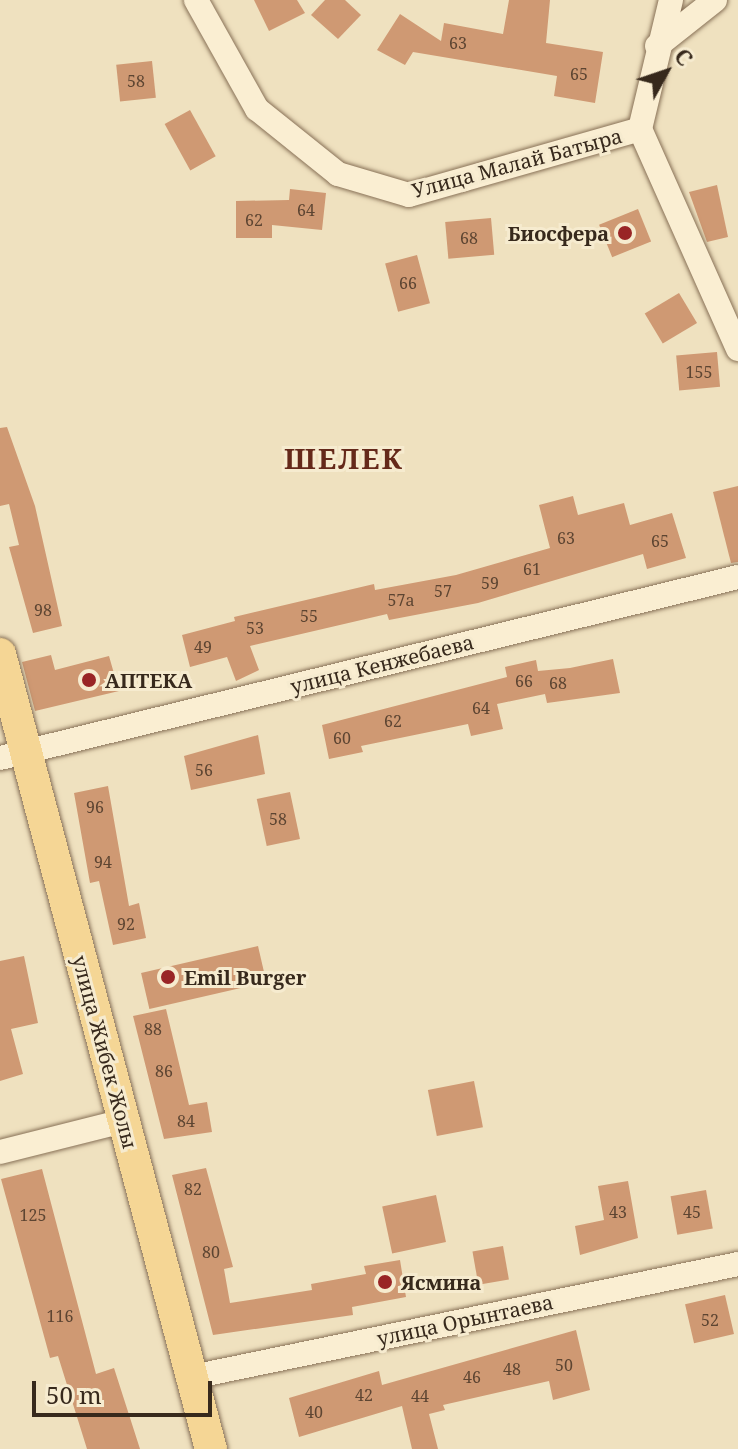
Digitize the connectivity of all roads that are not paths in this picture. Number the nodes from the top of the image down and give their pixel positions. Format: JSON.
{"nodes":[{"id":1,"x":196,"y":0,"type":"edge"},
{"id":2,"x":671,"y":0,"type":"edge"},
{"id":3,"x":715,"y":0,"type":"edge"},
{"id":4,"x":657,"y":46,"type":"junction"},
{"id":5,"x":640,"y":129,"type":"junction"},
{"id":6,"x":738,"y":349,"type":"edge"},
{"id":7,"x":738,"y":577,"type":"edge"},
{"id":8,"x":0,"y":654,"type":"edge"},
{"id":9,"x":13,"y":755,"type":"edge"},
{"id":10,"x":123,"y":1121,"type":"junction"},
{"id":11,"x":0,"y":1152,"type":"edge"},
{"id":12,"x":738,"y":1264,"type":"edge"},
{"id":13,"x":192,"y":1377,"type":"junction"},
{"id":14,"x":211,"y":1449,"type":"edge"}],
"edges":[{"from":1,"to":5,"type":"street","name":"Улица Малай Батыра"},
{"from":2,"to":4,"type":"street"},
{"from":3,"to":4,"type":"street"},
{"from":4,"to":5,"type":"street"},
{"from":5,"to":6,"type":"street","name":"Улица Малай Батыра"},
{"from":7,"to":9,"type":"street","name":"улица Кенжебаева"},
{"from":8,"to":9,"type":"main road","name":"улица Жибек Жолы"},
{"from":9,"to":10,"type":"main road","name":"улица Жибек Жолы"},
{"from":10,"to":11,"type":"street"},
{"from":10,"to":13,"type":"main road","name":"улица Жибек Жолы"},
{"from":12,"to":13,"type":"street","name":"улица Орынтаева"},
{"from":13,"to":14,"type":"main road","name":"улица Жибек Жолы"}]}
